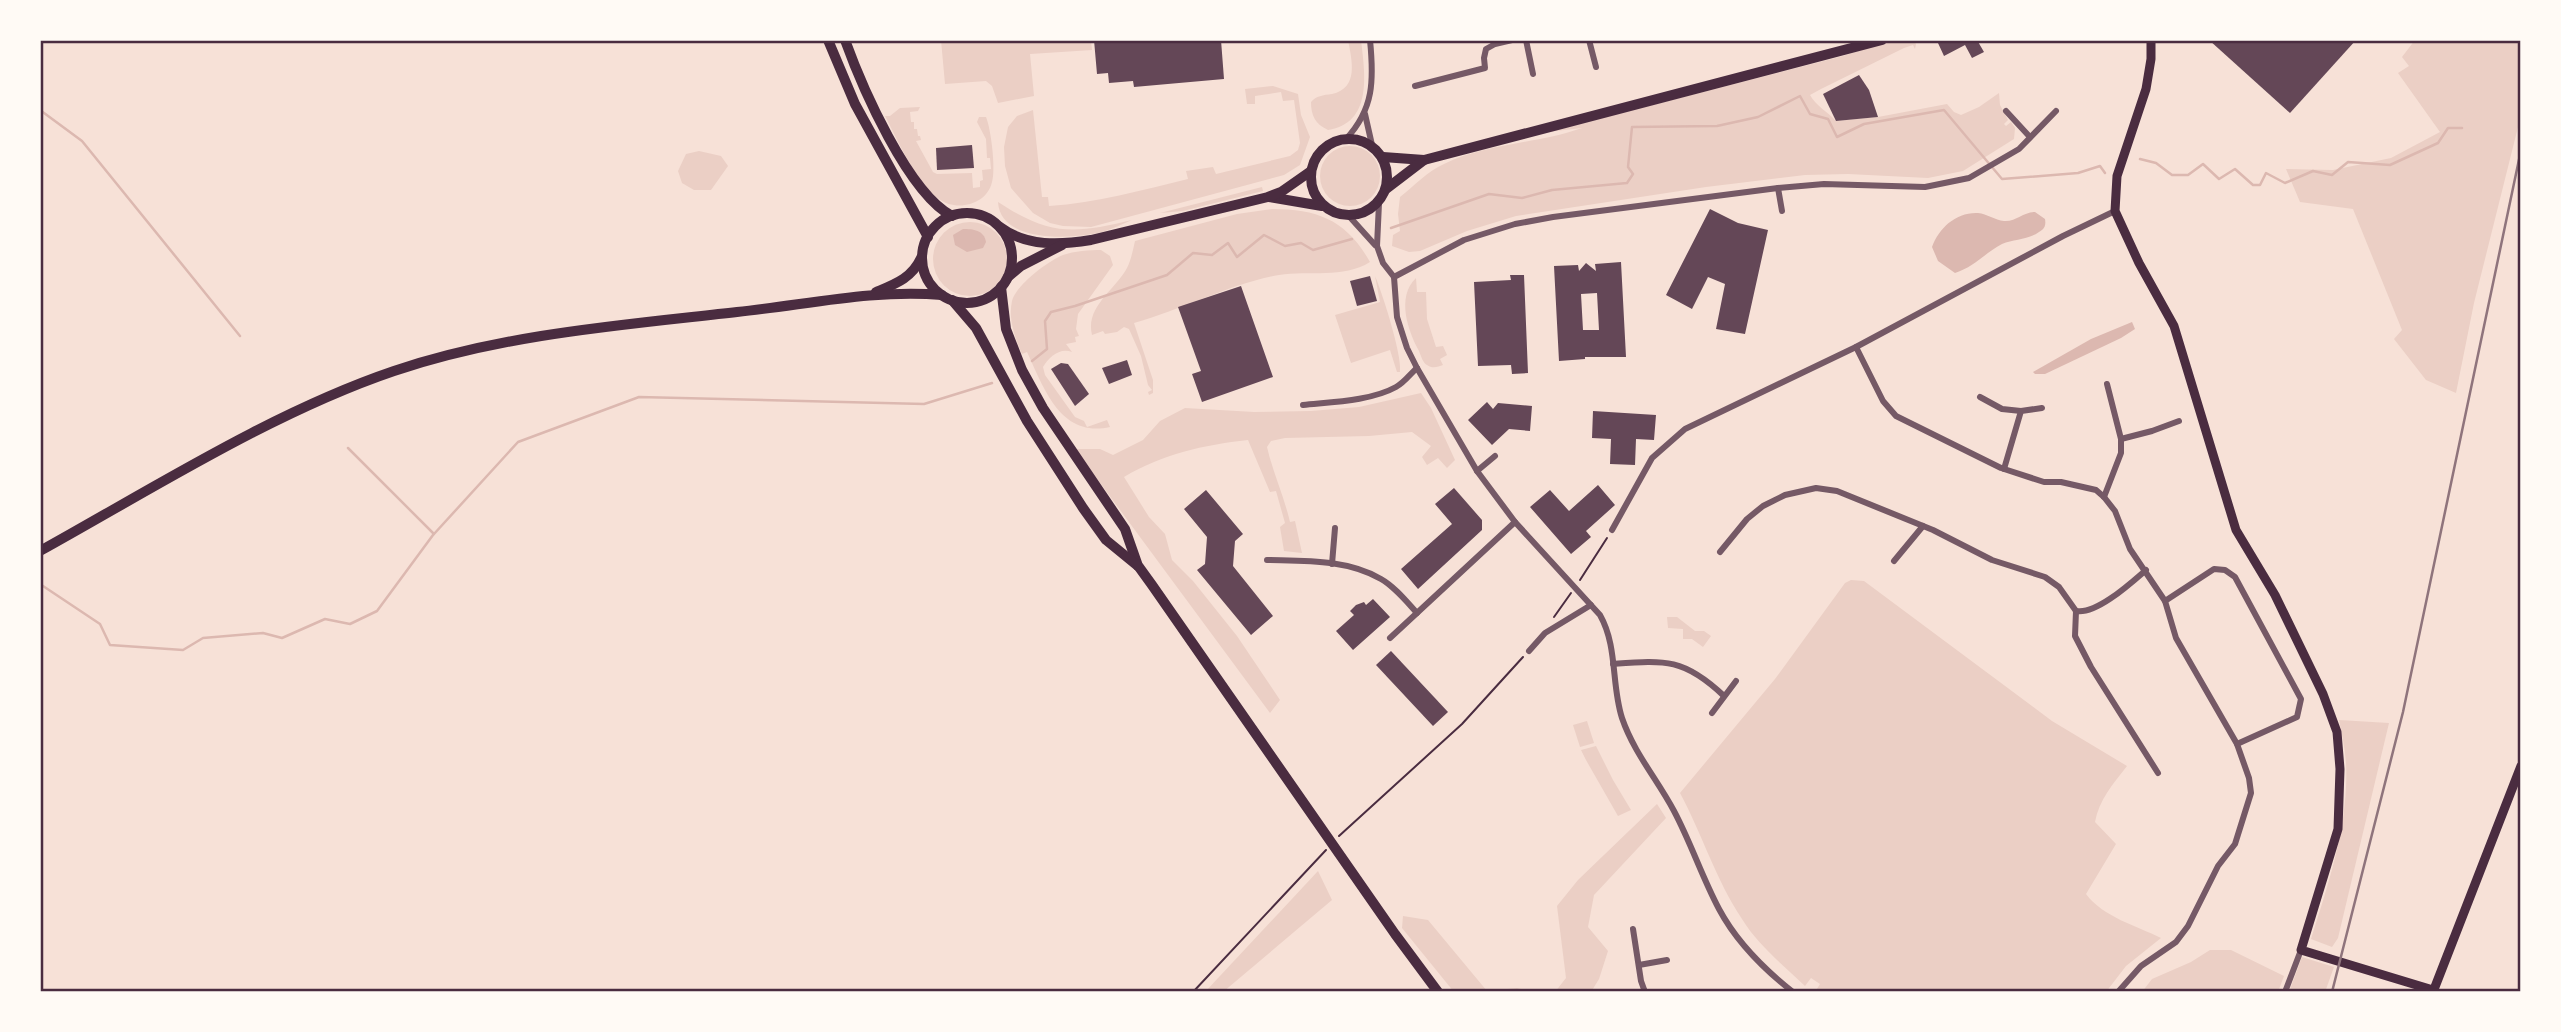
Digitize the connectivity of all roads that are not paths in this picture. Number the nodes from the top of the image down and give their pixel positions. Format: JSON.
{"nodes":[{"id":1,"x":828,"y":40,"type":"edge"},
{"id":2,"x":845,"y":40,"type":"edge"},
{"id":3,"x":1370,"y":40,"type":"edge"},
{"id":4,"x":1512,"y":40,"type":"edge"},
{"id":5,"x":1526,"y":40,"type":"edge"},
{"id":6,"x":1589,"y":40,"type":"edge"},
{"id":7,"x":1882,"y":40,"type":"edge"},
{"id":8,"x":2151,"y":40,"type":"edge"},
{"id":9,"x":1595,"y":66,"type":"dead end"},
{"id":10,"x":1533,"y":74,"type":"dead end"},
{"id":11,"x":1415,"y":86,"type":"dead end"},
{"id":12,"x":2006,"y":111,"type":"dead end"},
{"id":13,"x":2056,"y":111,"type":"dead end"},
{"id":14,"x":1365,"y":114,"type":"junction"},
{"id":15,"x":2029,"y":136,"type":"junction"},
{"id":16,"x":1346,"y":139,"type":"junction"},
{"id":17,"x":1372,"y":145,"type":"junction"},
{"id":18,"x":1383,"y":157,"type":"junction"},
{"id":19,"x":1424,"y":160,"type":"junction"},
{"id":20,"x":1311,"y":171,"type":"junction"},
{"id":21,"x":1777,"y":188,"type":"junction"},
{"id":22,"x":1386,"y":189,"type":"junction"},
{"id":23,"x":1268,"y":197,"type":"junction"},
{"id":24,"x":1378,"y":202,"type":"junction"},
{"id":25,"x":1322,"y":206,"type":"junction"},
{"id":26,"x":1782,"y":211,"type":"dead end"},
{"id":27,"x":2115,"y":211,"type":"junction"},
{"id":28,"x":1348,"y":215,"type":"junction"},
{"id":29,"x":952,"y":216,"type":"junction"},
{"id":30,"x":1000,"y":227,"type":"junction"},
{"id":31,"x":928,"y":237,"type":"junction"},
{"id":32,"x":1063,"y":245,"type":"junction"},
{"id":33,"x":1377,"y":246,"type":"junction"},
{"id":34,"x":922,"y":254,"type":"junction"},
{"id":35,"x":1008,"y":277,"type":"junction"},
{"id":36,"x":1394,"y":277,"type":"junction"},
{"id":37,"x":1001,"y":287,"type":"junction"},
{"id":38,"x":869,"y":295,"type":"junction"},
{"id":39,"x":947,"y":298,"type":"junction"},
{"id":40,"x":1856,"y":347,"type":"junction"},
{"id":41,"x":1417,"y":368,"type":"junction"},
{"id":42,"x":2108,"y":384,"type":"dead end"},
{"id":43,"x":1980,"y":397,"type":"dead end"},
{"id":44,"x":1303,"y":405,"type":"dead end"},
{"id":45,"x":2042,"y":408,"type":"dead end"},
{"id":46,"x":2021,"y":411,"type":"junction"},
{"id":47,"x":2179,"y":421,"type":"dead end"},
{"id":48,"x":2121,"y":439,"type":"junction"},
{"id":49,"x":1495,"y":456,"type":"dead end"},
{"id":50,"x":2004,"y":469,"type":"junction"},
{"id":51,"x":1477,"y":471,"type":"junction"},
{"id":52,"x":2104,"y":497,"type":"junction"},
{"id":53,"x":1515,"y":522,"type":"junction"},
{"id":54,"x":1923,"y":526,"type":"junction"},
{"id":55,"x":1335,"y":528,"type":"dead end"},
{"id":56,"x":1612,"y":530,"type":"road end"},
{"id":57,"x":40,"y":551,"type":"edge"},
{"id":58,"x":1720,"y":552,"type":"dead end"},
{"id":59,"x":1267,"y":560,"type":"dead end"},
{"id":60,"x":1894,"y":561,"type":"dead end"},
{"id":61,"x":1332,"y":564,"type":"junction"},
{"id":62,"x":1139,"y":567,"type":"junction"},
{"id":63,"x":2146,"y":570,"type":"junction"},
{"id":64,"x":2165,"y":601,"type":"junction"},
{"id":65,"x":1591,"y":605,"type":"junction"},
{"id":66,"x":2076,"y":611,"type":"junction"},
{"id":67,"x":1417,"y":613,"type":"junction"},
{"id":68,"x":1390,"y":638,"type":"dead end"},
{"id":69,"x":1529,"y":651,"type":"road end"},
{"id":70,"x":1613,"y":664,"type":"junction"},
{"id":71,"x":1736,"y":681,"type":"dead end"},
{"id":72,"x":1724,"y":696,"type":"junction"},
{"id":73,"x":1712,"y":713,"type":"dead end"},
{"id":74,"x":2236,"y":744,"type":"junction"},
{"id":75,"x":2521,"y":766,"type":"edge"},
{"id":76,"x":2158,"y":773,"type":"dead end"},
{"id":77,"x":1633,"y":929,"type":"dead end"},
{"id":78,"x":2301,"y":950,"type":"junction"},
{"id":79,"x":1667,"y":960,"type":"dead end"},
{"id":80,"x":1639,"y":965,"type":"junction"},
{"id":81,"x":1785,"y":985,"type":"junction"},
{"id":82,"x":2118,"y":991,"type":"edge"},
{"id":83,"x":2433,"y":991,"type":"edge"},
{"id":84,"x":1438,"y":992,"type":"edge"},
{"id":85,"x":1645,"y":992,"type":"edge"},
{"id":86,"x":1779,"y":992,"type":"edge"},
{"id":87,"x":1794,"y":992,"type":"edge"},
{"id":88,"x":2285,"y":992,"type":"edge"}],
"edges":[{"from":1,"to":31,"type":"main road"},
{"from":2,"to":29,"type":"main road"},
{"from":3,"to":14,"type":"street"},
{"from":4,"to":11,"type":"street"},
{"from":5,"to":10,"type":"street"},
{"from":6,"to":9,"type":"street"},
{"from":7,"to":19,"type":"main road"},
{"from":8,"to":27,"type":"main road"},
{"from":12,"to":15,"type":"street"},
{"from":13,"to":15,"type":"street"},
{"from":14,"to":16,"type":"street"},
{"from":14,"to":17,"type":"street"},
{"from":15,"to":21,"type":"street"},
{"from":16,"to":17,"type":"main road"},
{"from":16,"to":20,"type":"main road"},
{"from":17,"to":18,"type":"main road"},
{"from":18,"to":19,"type":"main road"},
{"from":18,"to":22,"type":"main road"},
{"from":19,"to":22,"type":"main road"},
{"from":20,"to":23,"type":"main road"},
{"from":20,"to":25,"type":"main road"},
{"from":21,"to":26,"type":"street"},
{"from":21,"to":36,"type":"street"},
{"from":22,"to":24,"type":"main road"},
{"from":23,"to":25,"type":"main road"},
{"from":23,"to":32,"type":"main road"},
{"from":24,"to":28,"type":"main road"},
{"from":24,"to":33,"type":"street"},
{"from":25,"to":28,"type":"main road"},
{"from":27,"to":40,"type":"street"},
{"from":27,"to":78,"type":"main road"},
{"from":28,"to":33,"type":"street"},
{"from":29,"to":30,"type":"main road"},
{"from":29,"to":31,"type":"main road"},
{"from":30,"to":32,"type":"main road"},
{"from":30,"to":35,"type":"main road"},
{"from":31,"to":34,"type":"main road"},
{"from":32,"to":35,"type":"main road"},
{"from":33,"to":36,"type":"street"},
{"from":34,"to":38,"type":"main road"},
{"from":34,"to":39,"type":"main road"},
{"from":35,"to":37,"type":"main road"},
{"from":36,"to":41,"type":"street"},
{"from":37,"to":39,"type":"main road"},
{"from":37,"to":62,"type":"main road"},
{"from":38,"to":39,"type":"main road"},
{"from":38,"to":57,"type":"main road"},
{"from":39,"to":62,"type":"main road"},
{"from":40,"to":50,"type":"street"},
{"from":40,"to":56,"type":"street"},
{"from":41,"to":44,"type":"street"},
{"from":41,"to":51,"type":"street"},
{"from":42,"to":48,"type":"street"},
{"from":43,"to":46,"type":"street"},
{"from":45,"to":46,"type":"street"},
{"from":46,"to":50,"type":"street"},
{"from":47,"to":48,"type":"street"},
{"from":48,"to":52,"type":"street"},
{"from":49,"to":51,"type":"street"},
{"from":50,"to":52,"type":"street"},
{"from":51,"to":53,"type":"street"},
{"from":52,"to":63,"type":"street"},
{"from":53,"to":65,"type":"street"},
{"from":53,"to":67,"type":"street"},
{"from":54,"to":58,"type":"street"},
{"from":54,"to":60,"type":"street"},
{"from":54,"to":66,"type":"street"},
{"from":55,"to":61,"type":"street"},
{"from":59,"to":61,"type":"street"},
{"from":61,"to":67,"type":"street"},
{"from":62,"to":84,"type":"main road"},
{"from":63,"to":64,"type":"street"},
{"from":63,"to":66,"type":"street"},
{"from":64,"to":74,"type":"street"},
{"from":64,"to":74,"type":"street"},
{"from":65,"to":69,"type":"street"},
{"from":65,"to":70,"type":"street"},
{"from":66,"to":76,"type":"street"},
{"from":67,"to":68,"type":"street"},
{"from":70,"to":72,"type":"street"},
{"from":70,"to":81,"type":"street"},
{"from":71,"to":72,"type":"street"},
{"from":72,"to":73,"type":"street"},
{"from":74,"to":82,"type":"street"},
{"from":75,"to":83,"type":"main road"},
{"from":77,"to":80,"type":"street"},
{"from":78,"to":83,"type":"main road"},
{"from":78,"to":88,"type":"street"},
{"from":79,"to":80,"type":"street"},
{"from":80,"to":85,"type":"street"},
{"from":81,"to":86,"type":"street"},
{"from":81,"to":87,"type":"street"}]}
